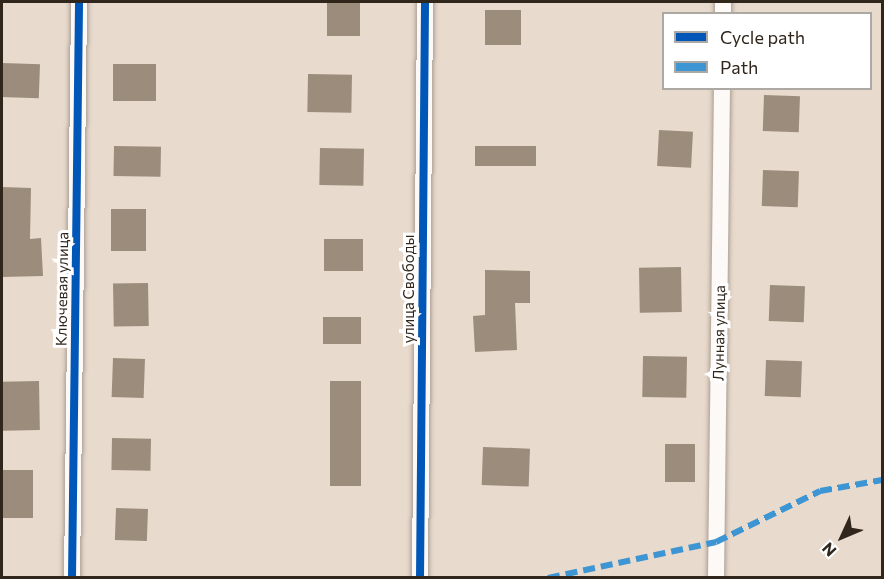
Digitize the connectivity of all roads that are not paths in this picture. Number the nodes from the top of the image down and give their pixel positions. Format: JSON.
{"nodes":[{"id":1,"x":79,"y":2,"type":"edge"},
{"id":2,"x":425,"y":2,"type":"edge"},
{"id":3,"x":722,"y":90,"type":"edge"},
{"id":4,"x":72,"y":578,"type":"edge"},
{"id":5,"x":420,"y":578,"type":"edge"},
{"id":6,"x":716,"y":578,"type":"edge"}],
"edges":[{"from":1,"to":4,"type":"street","name":"Ключевая улица"},
{"from":2,"to":5,"type":"street","name":"улица Свободы"},
{"from":3,"to":6,"type":"street","name":"Лунная улица"}]}
